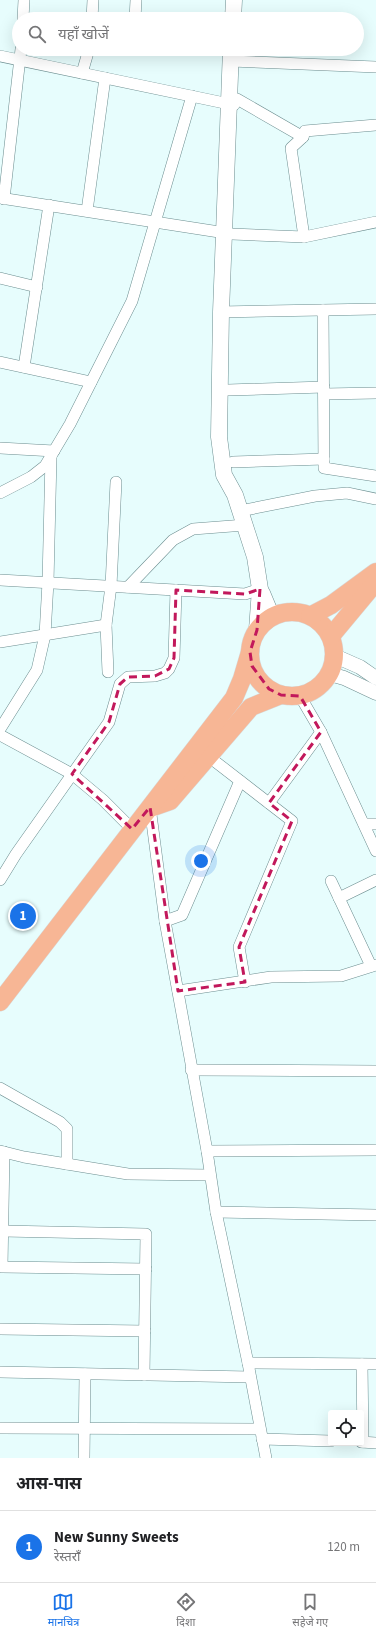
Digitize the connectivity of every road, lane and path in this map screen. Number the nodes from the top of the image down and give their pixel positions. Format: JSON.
{"nodes":[{"id":1,"x":24,"y":0,"type":"edge"},
{"id":2,"x":93,"y":0,"type":"edge"},
{"id":3,"x":136,"y":0,"type":"edge"},
{"id":4,"x":234,"y":0,"type":"edge"},
{"id":5,"x":240,"y":0,"type":"edge"},
{"id":6,"x":23,"y":12,"type":"edge"},
{"id":7,"x":92,"y":12,"type":"edge"},
{"id":8,"x":135,"y":12,"type":"edge"},
{"id":9,"x":233,"y":12,"type":"edge"},
{"id":10,"x":240,"y":12,"type":"edge"},
{"id":11,"x":0,"y":56,"type":"edge"},
{"id":12,"x":20,"y":56,"type":"edge"},
{"id":13,"x":87,"y":56,"type":"edge"},
{"id":14,"x":235,"y":56,"type":"edge"},
{"id":15,"x":247,"y":56,"type":"edge"},
{"id":16,"x":20,"y":60,"type":"junction"},
{"id":17,"x":376,"y":67,"type":"edge"},
{"id":18,"x":82,"y":73,"type":"junction"},
{"id":19,"x":105,"y":78,"type":"junction"},
{"id":20,"x":192,"y":96,"type":"junction"},
{"id":21,"x":234,"y":103,"type":"junction"},
{"id":22,"x":376,"y":126,"type":"edge"},
{"id":23,"x":303,"y":137,"type":"junction"},
{"id":24,"x":2,"y":198,"type":"edge"},
{"id":25,"x":49,"y":205,"type":"junction"},
{"id":26,"x":87,"y":211,"type":"junction"},
{"id":27,"x":156,"y":222,"type":"junction"},
{"id":28,"x":376,"y":222,"type":"edge"},
{"id":29,"x":228,"y":233,"type":"junction"},
{"id":30,"x":304,"y":237,"type":"junction"},
{"id":31,"x":0,"y":278,"type":"edge"},
{"id":32,"x":37,"y":287,"type":"junction"},
{"id":33,"x":376,"y":309,"type":"edge"},
{"id":34,"x":323,"y":310,"type":"junction"},
{"id":35,"x":225,"y":312,"type":"junction"},
{"id":36,"x":0,"y":362,"type":"edge"},
{"id":37,"x":24,"y":367,"type":"junction"},
{"id":38,"x":91,"y":382,"type":"junction"},
{"id":39,"x":228,"y":390,"type":"junction"},
{"id":40,"x":324,"y":391,"type":"junction"},
{"id":41,"x":376,"y":393,"type":"edge"},
{"id":42,"x":0,"y":448,"type":"edge"},
{"id":43,"x":53,"y":453,"type":"junction"},
{"id":44,"x":324,"y":459,"type":"junction"},
{"id":45,"x":233,"y":462,"type":"junction"},
{"id":46,"x":376,"y":476,"type":"edge"},
{"id":47,"x":116,"y":482,"type":"dead end"},
{"id":48,"x":2,"y":491,"type":"edge"},
{"id":49,"x":235,"y":495,"type":"junction"},
{"id":50,"x":376,"y":498,"type":"edge"},
{"id":51,"x":243,"y":518,"type":"junction"},
{"id":52,"x":376,"y":572,"type":"edge"},
{"id":53,"x":0,"y":580,"type":"edge"},
{"id":54,"x":48,"y":582,"type":"junction"},
{"id":55,"x":376,"y":582,"type":"edge"},
{"id":56,"x":111,"y":586,"type":"junction"},
{"id":57,"x":128,"y":587,"type":"junction"},
{"id":58,"x":260,"y":589,"type":"junction"},
{"id":59,"x":176,"y":590,"type":"junction"},
{"id":60,"x":310,"y":616,"type":"junction"},
{"id":61,"x":272,"y":617,"type":"junction"},
{"id":62,"x":106,"y":625,"type":"junction"},
{"id":63,"x":257,"y":630,"type":"junction"},
{"id":64,"x":45,"y":635,"type":"junction"},
{"id":65,"x":331,"y":636,"type":"junction"},
{"id":66,"x":0,"y":642,"type":"edge"},
{"id":67,"x":250,"y":652,"type":"junction"},
{"id":68,"x":335,"y":656,"type":"junction"},
{"id":69,"x":108,"y":672,"type":"dead end"},
{"id":70,"x":330,"y":674,"type":"junction"},
{"id":71,"x":376,"y":678,"type":"edge"},
{"id":72,"x":376,"y":693,"type":"edge"},
{"id":73,"x":282,"y":695,"type":"junction"},
{"id":74,"x":300,"y":696,"type":"junction"},
{"id":75,"x":0,"y":730,"type":"edge"},
{"id":76,"x":321,"y":732,"type":"junction"},
{"id":77,"x":0,"y":735,"type":"edge"},
{"id":78,"x":208,"y":756,"type":"junction"},
{"id":79,"x":72,"y":774,"type":"junction"},
{"id":80,"x":240,"y":781,"type":"junction"},
{"id":81,"x":269,"y":803,"type":"junction"},
{"id":82,"x":150,"y":807,"type":"junction"},
{"id":83,"x":364,"y":824,"type":"junction"},
{"id":84,"x":376,"y":824,"type":"edge"},
{"id":85,"x":132,"y":829,"type":"junction"},
{"id":86,"x":376,"y":851,"type":"edge"},
{"id":87,"x":1,"y":875,"type":"edge"},
{"id":88,"x":331,"y":880,"type":"dead end"},
{"id":89,"x":376,"y":880,"type":"edge"},
{"id":90,"x":339,"y":898,"type":"junction"},
{"id":91,"x":165,"y":921,"type":"junction"},
{"id":92,"x":374,"y":966,"type":"edge"},
{"id":93,"x":245,"y":982,"type":"junction"},
{"id":94,"x":178,"y":991,"type":"junction"},
{"id":95,"x":0,"y":1002,"type":"edge"},
{"id":96,"x":191,"y":1070,"type":"junction"},
{"id":97,"x":376,"y":1071,"type":"edge"},
{"id":98,"x":0,"y":1088,"type":"edge"},
{"id":99,"x":376,"y":1150,"type":"edge"},
{"id":100,"x":2,"y":1151,"type":"edge"},
{"id":101,"x":207,"y":1151,"type":"junction"},
{"id":102,"x":67,"y":1164,"type":"junction"},
{"id":103,"x":210,"y":1175,"type":"junction"},
{"id":104,"x":216,"y":1212,"type":"junction"},
{"id":105,"x":376,"y":1215,"type":"edge"},
{"id":106,"x":2,"y":1231,"type":"junction"},
{"id":107,"x":146,"y":1269,"type":"junction"},
{"id":108,"x":0,"y":1329,"type":"edge"},
{"id":109,"x":145,"y":1332,"type":"junction"},
{"id":110,"x":248,"y":1363,"type":"junction"},
{"id":111,"x":362,"y":1364,"type":"junction"},
{"id":112,"x":376,"y":1364,"type":"edge"},
{"id":113,"x":0,"y":1372,"type":"edge"},
{"id":114,"x":85,"y":1374,"type":"junction"},
{"id":115,"x":144,"y":1375,"type":"junction"},
{"id":116,"x":250,"y":1377,"type":"junction"},
{"id":117,"x":362,"y":1410,"type":"edge"},
{"id":118,"x":0,"y":1428,"type":"edge"},
{"id":119,"x":84,"y":1429,"type":"junction"},
{"id":120,"x":261,"y":1434,"type":"junction"},
{"id":121,"x":328,"y":1441,"type":"edge"},
{"id":122,"x":364,"y":1442,"type":"edge"},
{"id":123,"x":376,"y":1442,"type":"edge"},
{"id":124,"x":84,"y":1458,"type":"edge"},
{"id":125,"x":266,"y":1458,"type":"edge"}],
"edges":[{"from":1,"to":6,"type":"street"},
{"from":2,"to":7,"type":"street"},
{"from":3,"to":8,"type":"street"},
{"from":4,"to":9,"type":"main road"},
{"from":5,"to":10,"type":"main road"},
{"from":11,"to":16,"type":"street"},
{"from":12,"to":16,"type":"street"},
{"from":13,"to":18,"type":"street"},
{"from":14,"to":21,"type":"main road"},
{"from":15,"to":17,"type":"street"},
{"from":16,"to":18,"type":"street"},
{"from":16,"to":24,"type":"street"},
{"from":18,"to":19,"type":"street"},
{"from":19,"to":20,"type":"street"},
{"from":19,"to":26,"type":"street"},
{"from":20,"to":21,"type":"street"},
{"from":20,"to":27,"type":"street"},
{"from":21,"to":23,"type":"street"},
{"from":21,"to":29,"type":"main road"},
{"from":22,"to":23,"type":"street"},
{"from":23,"to":30,"type":"street"},
{"from":24,"to":25,"type":"street"},
{"from":25,"to":26,"type":"street"},
{"from":25,"to":32,"type":"street"},
{"from":26,"to":27,"type":"street"},
{"from":27,"to":29,"type":"street"},
{"from":27,"to":38,"type":"street"},
{"from":28,"to":30,"type":"street"},
{"from":29,"to":30,"type":"street"},
{"from":29,"to":35,"type":"main road"},
{"from":31,"to":32,"type":"street"},
{"from":32,"to":37,"type":"street"},
{"from":33,"to":34,"type":"street"},
{"from":34,"to":35,"type":"street"},
{"from":34,"to":40,"type":"street"},
{"from":35,"to":39,"type":"main road"},
{"from":35,"to":49,"type":"main road"},
{"from":36,"to":37,"type":"street"},
{"from":37,"to":38,"type":"street"},
{"from":38,"to":43,"type":"street"},
{"from":39,"to":40,"type":"street"},
{"from":39,"to":45,"type":"main road"},
{"from":40,"to":41,"type":"street"},
{"from":40,"to":44,"type":"street"},
{"from":42,"to":43,"type":"street"},
{"from":43,"to":48,"type":"street"},
{"from":43,"to":54,"type":"street"},
{"from":44,"to":45,"type":"street"},
{"from":44,"to":46,"type":"street"},
{"from":45,"to":49,"type":"main road"},
{"from":47,"to":56,"type":"street"},
{"from":49,"to":51,"type":"main road"},
{"from":50,"to":51,"type":"street"},
{"from":51,"to":57,"type":"street"},
{"from":51,"to":58,"type":"main road"},
{"from":52,"to":60,"type":"main road"},
{"from":53,"to":54,"type":"street"},
{"from":54,"to":56,"type":"street"},
{"from":54,"to":64,"type":"street"},
{"from":55,"to":65,"type":"main road"},
{"from":56,"to":57,"type":"street"},
{"from":56,"to":62,"type":"street"},
{"from":57,"to":59,"type":"street"},
{"from":58,"to":59,"type":"street"},
{"from":58,"to":61,"type":"main road"},
{"from":58,"to":63,"type":"main road"},
{"from":59,"to":79,"type":"street"},
{"from":60,"to":61,"type":"main road"},
{"from":60,"to":65,"type":"main road"},
{"from":61,"to":63,"type":"main road"},
{"from":62,"to":64,"type":"street"},
{"from":62,"to":69,"type":"street"},
{"from":63,"to":67,"type":"main road"},
{"from":64,"to":66,"type":"street"},
{"from":64,"to":75,"type":"street"},
{"from":65,"to":68,"type":"main road"},
{"from":67,"to":73,"type":"main road"},
{"from":67,"to":82,"type":"main road"},
{"from":68,"to":70,"type":"main road"},
{"from":68,"to":71,"type":"street"},
{"from":70,"to":72,"type":"street"},
{"from":70,"to":74,"type":"main road"},
{"from":73,"to":74,"type":"main road"},
{"from":73,"to":78,"type":"main road"},
{"from":74,"to":76,"type":"street"},
{"from":76,"to":81,"type":"street"},
{"from":76,"to":83,"type":"street"},
{"from":77,"to":79,"type":"street"},
{"from":78,"to":80,"type":"street"},
{"from":78,"to":82,"type":"main road"},
{"from":79,"to":85,"type":"street"},
{"from":79,"to":87,"type":"street"},
{"from":80,"to":81,"type":"street"},
{"from":80,"to":91,"type":"street"},
{"from":81,"to":93,"type":"street"},
{"from":82,"to":85,"type":"main road"},
{"from":82,"to":91,"type":"street"},
{"from":83,"to":84,"type":"street"},
{"from":83,"to":86,"type":"street"},
{"from":85,"to":95,"type":"main road"},
{"from":88,"to":90,"type":"street"},
{"from":89,"to":90,"type":"street"},
{"from":90,"to":92,"type":"street"},
{"from":91,"to":94,"type":"street"},
{"from":92,"to":93,"type":"street"},
{"from":93,"to":94,"type":"street"},
{"from":94,"to":96,"type":"street"},
{"from":96,"to":97,"type":"street"},
{"from":96,"to":101,"type":"street"},
{"from":98,"to":102,"type":"street"},
{"from":99,"to":101,"type":"street"},
{"from":100,"to":102,"type":"street"},
{"from":100,"to":106,"type":"street"},
{"from":101,"to":103,"type":"street"},
{"from":102,"to":103,"type":"street"},
{"from":103,"to":104,"type":"street"},
{"from":104,"to":105,"type":"street"},
{"from":104,"to":110,"type":"street"},
{"from":106,"to":107,"type":"street"},
{"from":106,"to":107,"type":"street"},
{"from":107,"to":109,"type":"street"},
{"from":108,"to":109,"type":"street"},
{"from":109,"to":115,"type":"street"},
{"from":110,"to":111,"type":"street"},
{"from":110,"to":116,"type":"street"},
{"from":111,"to":112,"type":"street"},
{"from":111,"to":117,"type":"street"},
{"from":113,"to":114,"type":"street"},
{"from":114,"to":115,"type":"street"},
{"from":114,"to":119,"type":"street"},
{"from":115,"to":116,"type":"street"},
{"from":116,"to":120,"type":"street"},
{"from":118,"to":119,"type":"street"},
{"from":119,"to":120,"type":"street"},
{"from":119,"to":124,"type":"street"},
{"from":120,"to":121,"type":"street"},
{"from":120,"to":125,"type":"street"},
{"from":122,"to":123,"type":"street"}]}
